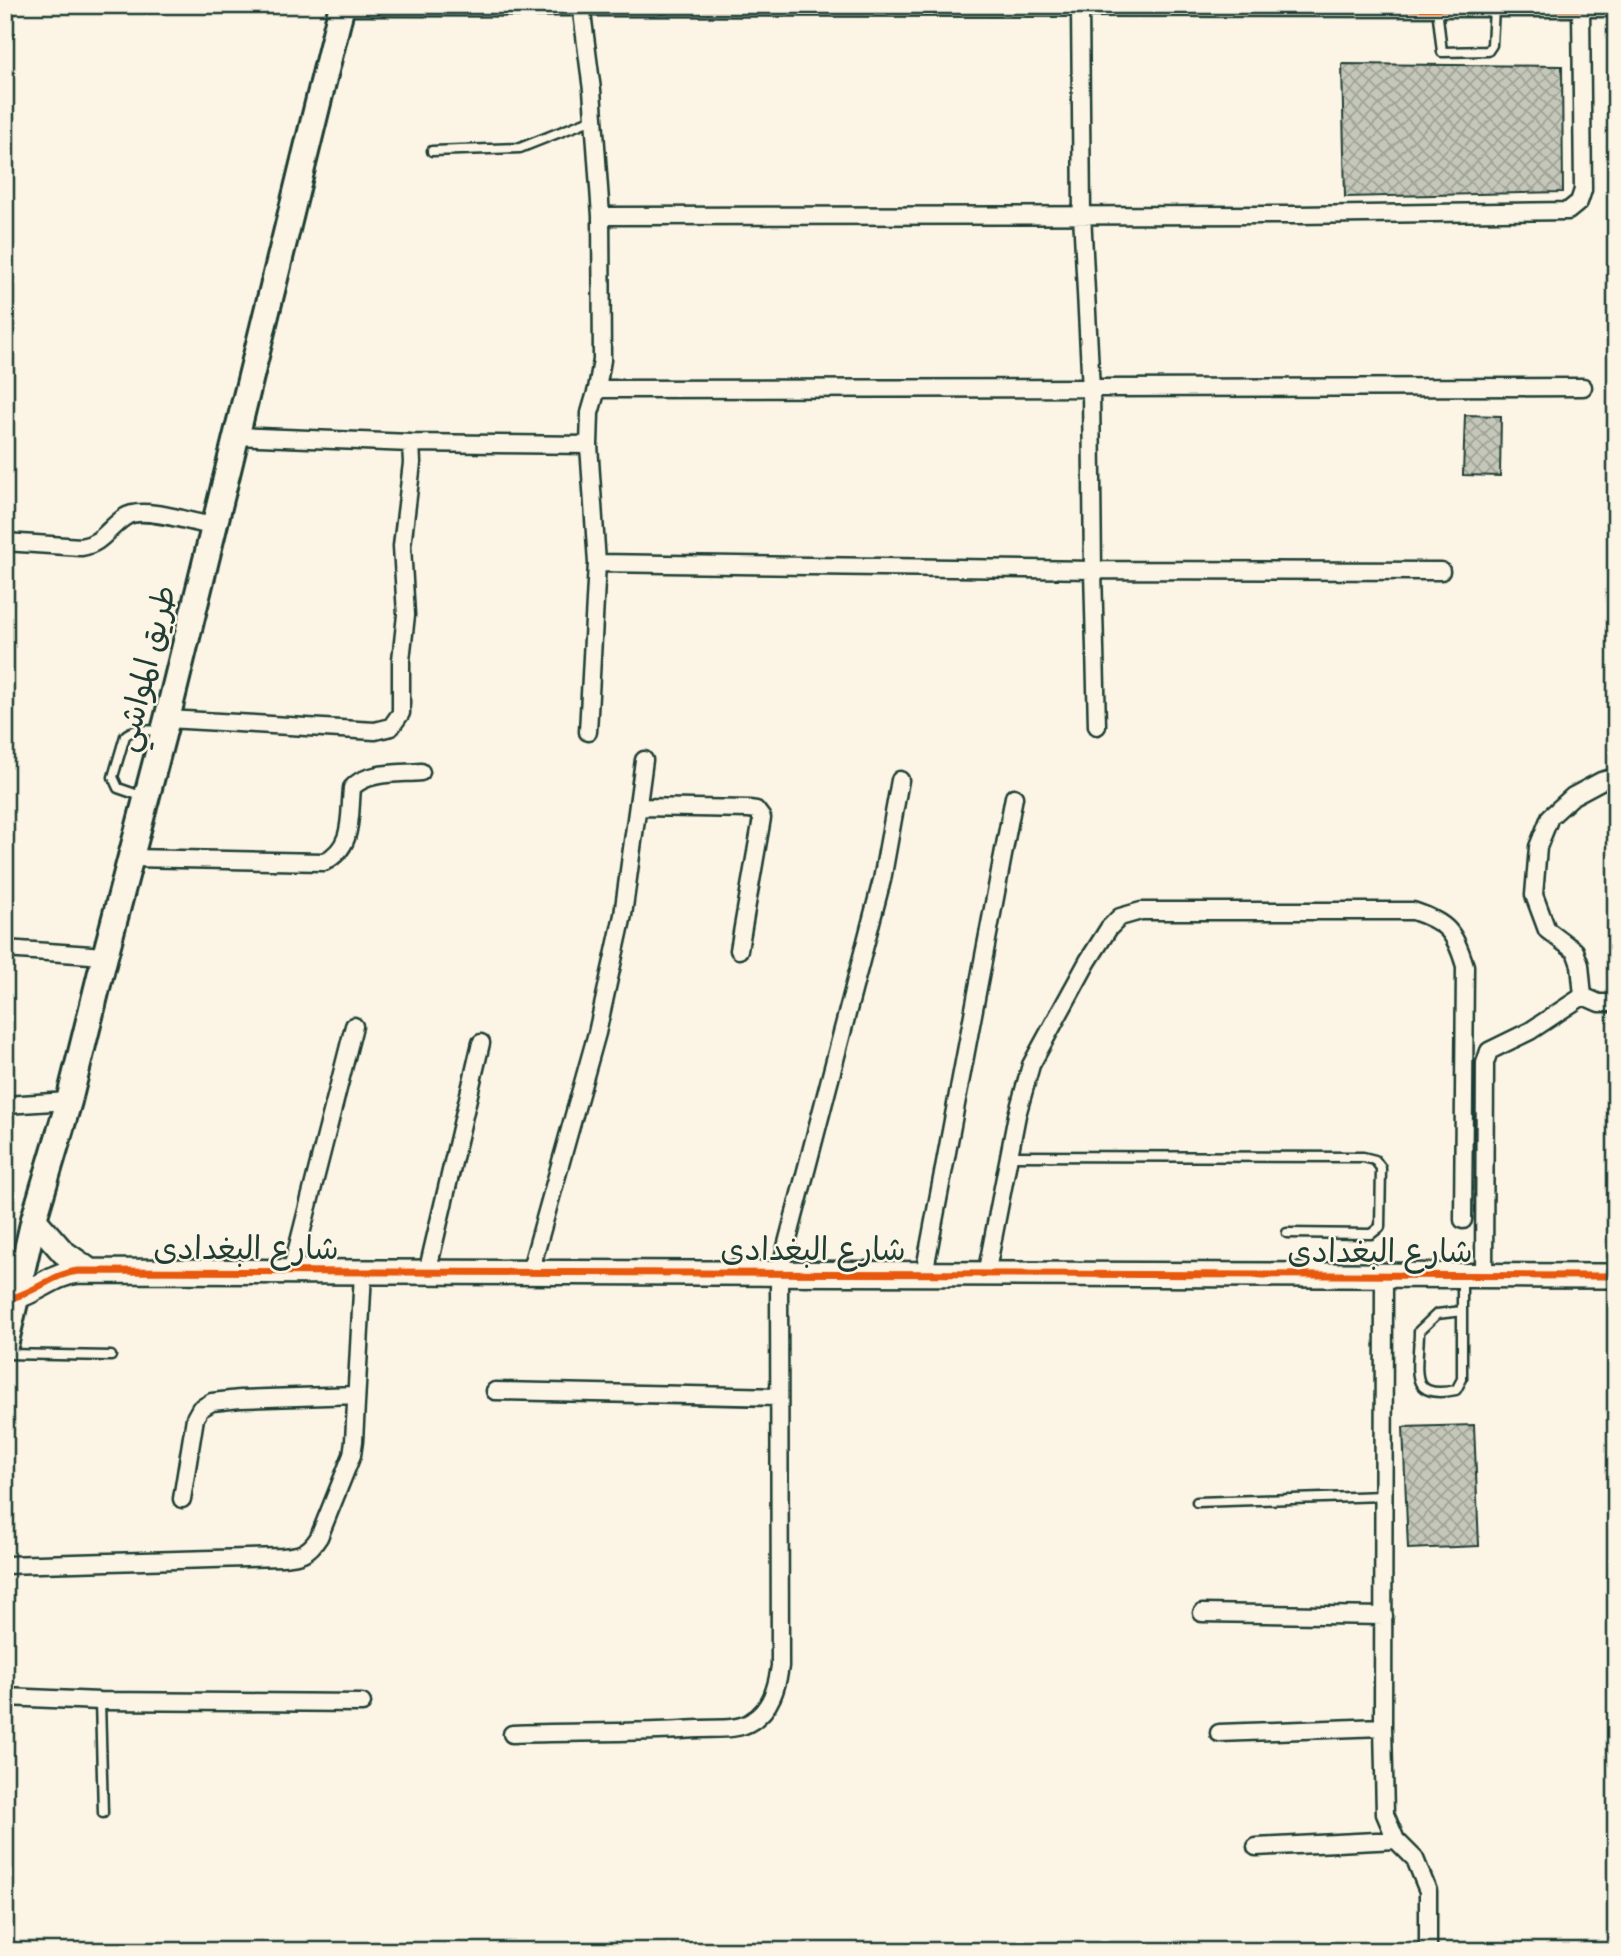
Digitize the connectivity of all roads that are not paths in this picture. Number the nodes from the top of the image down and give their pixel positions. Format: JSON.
{"nodes":[{"id":1,"x":342,"y":6,"type":"edge"},
{"id":2,"x":581,"y":7,"type":"edge"},
{"id":3,"x":1307,"y":7,"type":"edge"},
{"id":4,"x":1446,"y":7,"type":"edge"},
{"id":5,"x":1572,"y":7,"type":"edge"},
{"id":6,"x":1080,"y":8,"type":"junction"},
{"id":7,"x":1494,"y":8,"type":"junction"},
{"id":8,"x":1616,"y":9,"type":"edge"},
{"id":9,"x":593,"y":119,"type":"junction"},
{"id":10,"x":432,"y":151,"type":"dead end"},
{"id":11,"x":1082,"y":214,"type":"junction"},
{"id":12,"x":601,"y":216,"type":"junction"},
{"id":13,"x":1583,"y":387,"type":"dead end"},
{"id":14,"x":597,"y":389,"type":"junction"},
{"id":15,"x":1091,"y":390,"type":"junction"},
{"id":16,"x":236,"y":436,"type":"junction"},
{"id":17,"x":411,"y":443,"type":"junction"},
{"id":18,"x":589,"y":445,"type":"junction"},
{"id":19,"x":215,"y":527,"type":"junction"},
{"id":20,"x":5,"y":542,"type":"edge"},
{"id":21,"x":597,"y":563,"type":"junction"},
{"id":22,"x":1093,"y":570,"type":"junction"},
{"id":23,"x":1441,"y":572,"type":"dead end"},
{"id":24,"x":165,"y":725,"type":"junction"},
{"id":25,"x":1097,"y":726,"type":"dead end"},
{"id":26,"x":588,"y":733,"type":"dead end"},
{"id":27,"x":644,"y":760,"type":"dead end"},
{"id":28,"x":421,"y":772,"type":"dead end"},
{"id":29,"x":1616,"y":777,"type":"edge"},
{"id":30,"x":900,"y":780,"type":"dead end"},
{"id":31,"x":1014,"y":797,"type":"dead end"},
{"id":32,"x":146,"y":799,"type":"junction"},
{"id":33,"x":639,"y":807,"type":"junction"},
{"id":34,"x":131,"y":858,"type":"junction"},
{"id":35,"x":5,"y":949,"type":"edge"},
{"id":36,"x":739,"y":950,"type":"dead end"},
{"id":37,"x":105,"y":956,"type":"junction"},
{"id":38,"x":1583,"y":996,"type":"junction"},
{"id":39,"x":1616,"y":1003,"type":"edge"},
{"id":40,"x":354,"y":1026,"type":"dead end"},
{"id":41,"x":481,"y":1043,"type":"dead end"},
{"id":42,"x":69,"y":1101,"type":"junction"},
{"id":43,"x":5,"y":1105,"type":"edge"},
{"id":44,"x":1008,"y":1156,"type":"junction"},
{"id":45,"x":34,"y":1219,"type":"junction"},
{"id":46,"x":1464,"y":1220,"type":"dead end"},
{"id":47,"x":1287,"y":1233,"type":"dead end"},
{"id":48,"x":90,"y":1271,"type":"junction"},
{"id":49,"x":530,"y":1272,"type":"junction"},
{"id":50,"x":291,"y":1273,"type":"junction"},
{"id":51,"x":363,"y":1273,"type":"junction"},
{"id":52,"x":427,"y":1273,"type":"junction"},
{"id":53,"x":779,"y":1274,"type":"junction"},
{"id":54,"x":924,"y":1274,"type":"junction"},
{"id":55,"x":986,"y":1275,"type":"junction"},
{"id":56,"x":1384,"y":1275,"type":"junction"},
{"id":57,"x":1473,"y":1276,"type":"junction"},
{"id":58,"x":1616,"y":1276,"type":"edge"},
{"id":59,"x":15,"y":1297,"type":"junction"},
{"id":60,"x":1462,"y":1311,"type":"junction"},
{"id":61,"x":5,"y":1346,"type":"edge"},
{"id":62,"x":5,"y":1354,"type":"edge"},
{"id":63,"x":111,"y":1356,"type":"dead end"},
{"id":64,"x":495,"y":1391,"type":"dead end"},
{"id":65,"x":356,"y":1395,"type":"junction"},
{"id":66,"x":778,"y":1397,"type":"junction"},
{"id":67,"x":1384,"y":1496,"type":"junction"},
{"id":68,"x":182,"y":1499,"type":"dead end"},
{"id":69,"x":1197,"y":1502,"type":"dead end"},
{"id":70,"x":5,"y":1565,"type":"edge"},
{"id":71,"x":1202,"y":1613,"type":"dead end"},
{"id":72,"x":1384,"y":1616,"type":"junction"},
{"id":73,"x":5,"y":1697,"type":"edge"},
{"id":74,"x":100,"y":1701,"type":"junction"},
{"id":75,"x":362,"y":1703,"type":"dead end"},
{"id":76,"x":1383,"y":1727,"type":"junction"},
{"id":77,"x":1219,"y":1733,"type":"dead end"},
{"id":78,"x":512,"y":1734,"type":"dead end"},
{"id":79,"x":103,"y":1813,"type":"dead end"},
{"id":80,"x":1396,"y":1840,"type":"junction"},
{"id":81,"x":1256,"y":1847,"type":"dead end"},
{"id":82,"x":1428,"y":1951,"type":"edge"}],
"edges":[{"from":1,"to":2,"type":"street"},
{"from":1,"to":16,"type":"main road","name":"طريق المواشي"},
{"from":2,"to":6,"type":"street"},
{"from":2,"to":9,"type":"street"},
{"from":3,"to":4,"type":"street"},
{"from":3,"to":6,"type":"street"},
{"from":4,"to":7,"type":"street"},
{"from":4,"to":7,"type":"lane"},
{"from":5,"to":7,"type":"street"},
{"from":5,"to":8,"type":"street"},
{"from":5,"to":11,"type":"street"},
{"from":6,"to":11,"type":"street"},
{"from":9,"to":10,"type":"lane"},
{"from":9,"to":12,"type":"street"},
{"from":11,"to":12,"type":"street"},
{"from":11,"to":15,"type":"street"},
{"from":12,"to":14,"type":"street"},
{"from":13,"to":15,"type":"street"},
{"from":14,"to":15,"type":"street"},
{"from":14,"to":18,"type":"street"},
{"from":15,"to":22,"type":"street"},
{"from":16,"to":17,"type":"street"},
{"from":16,"to":19,"type":"main road","name":"طريق المواشي"},
{"from":17,"to":18,"type":"street"},
{"from":17,"to":24,"type":"street"},
{"from":18,"to":21,"type":"street"},
{"from":19,"to":20,"type":"street"},
{"from":19,"to":24,"type":"main road","name":"طريق المواشي"},
{"from":21,"to":22,"type":"street"},
{"from":21,"to":26,"type":"street"},
{"from":22,"to":23,"type":"street"},
{"from":22,"to":25,"type":"street"},
{"from":24,"to":32,"type":"main road","name":"طريق المواشي"},
{"from":24,"to":32,"type":"lane"},
{"from":27,"to":33,"type":"street"},
{"from":28,"to":34,"type":"street"},
{"from":29,"to":38,"type":"street"},
{"from":30,"to":53,"type":"street"},
{"from":31,"to":54,"type":"street"},
{"from":32,"to":34,"type":"main road","name":"طريق المواشي"},
{"from":33,"to":36,"type":"street"},
{"from":33,"to":49,"type":"street"},
{"from":34,"to":37,"type":"main road","name":"طريق المواشي"},
{"from":35,"to":37,"type":"street"},
{"from":37,"to":42,"type":"main road","name":"طريق المواشي"},
{"from":38,"to":39,"type":"street"},
{"from":38,"to":57,"type":"street"},
{"from":40,"to":50,"type":"street"},
{"from":41,"to":52,"type":"street"},
{"from":42,"to":43,"type":"street"},
{"from":42,"to":45,"type":"main road","name":"طريق المواشي"},
{"from":44,"to":46,"type":"street"},
{"from":44,"to":47,"type":"lane"},
{"from":44,"to":55,"type":"street"},
{"from":45,"to":48,"type":"street"},
{"from":45,"to":59,"type":"main road","name":"طريق المواشي"},
{"from":48,"to":50,"type":"street","name":"شارع البغدادى"},
{"from":48,"to":59,"type":"street","name":"شارع البغدادى"},
{"from":49,"to":52,"type":"street","name":"شارع البغدادى"},
{"from":49,"to":53,"type":"street","name":"شارع البغدادى"},
{"from":50,"to":51,"type":"street","name":"شارع البغدادى"},
{"from":51,"to":52,"type":"street","name":"شارع البغدادى"},
{"from":51,"to":65,"type":"street"},
{"from":53,"to":54,"type":"street","name":"شارع البغدادى"},
{"from":53,"to":66,"type":"street"},
{"from":54,"to":55,"type":"street","name":"شارع البغدادى"},
{"from":55,"to":56,"type":"street","name":"شارع البغدادى"},
{"from":56,"to":57,"type":"street","name":"شارع البغدادى"},
{"from":56,"to":67,"type":"street"},
{"from":57,"to":58,"type":"street","name":"شارع البغدادى"},
{"from":57,"to":60,"type":"lane"},
{"from":59,"to":61,"type":"main road","name":"طريق المواشي"},
{"from":60,"to":60,"type":"lane"},
{"from":62,"to":63,"type":"lane"},
{"from":64,"to":66,"type":"street"},
{"from":65,"to":68,"type":"street"},
{"from":65,"to":70,"type":"street"},
{"from":66,"to":78,"type":"street"},
{"from":67,"to":69,"type":"lane"},
{"from":67,"to":72,"type":"street"},
{"from":71,"to":72,"type":"street"},
{"from":72,"to":76,"type":"street"},
{"from":73,"to":74,"type":"street"},
{"from":74,"to":75,"type":"street"},
{"from":74,"to":79,"type":"lane"},
{"from":76,"to":77,"type":"street"},
{"from":76,"to":80,"type":"street"},
{"from":80,"to":81,"type":"street"},
{"from":80,"to":82,"type":"street"}]}
